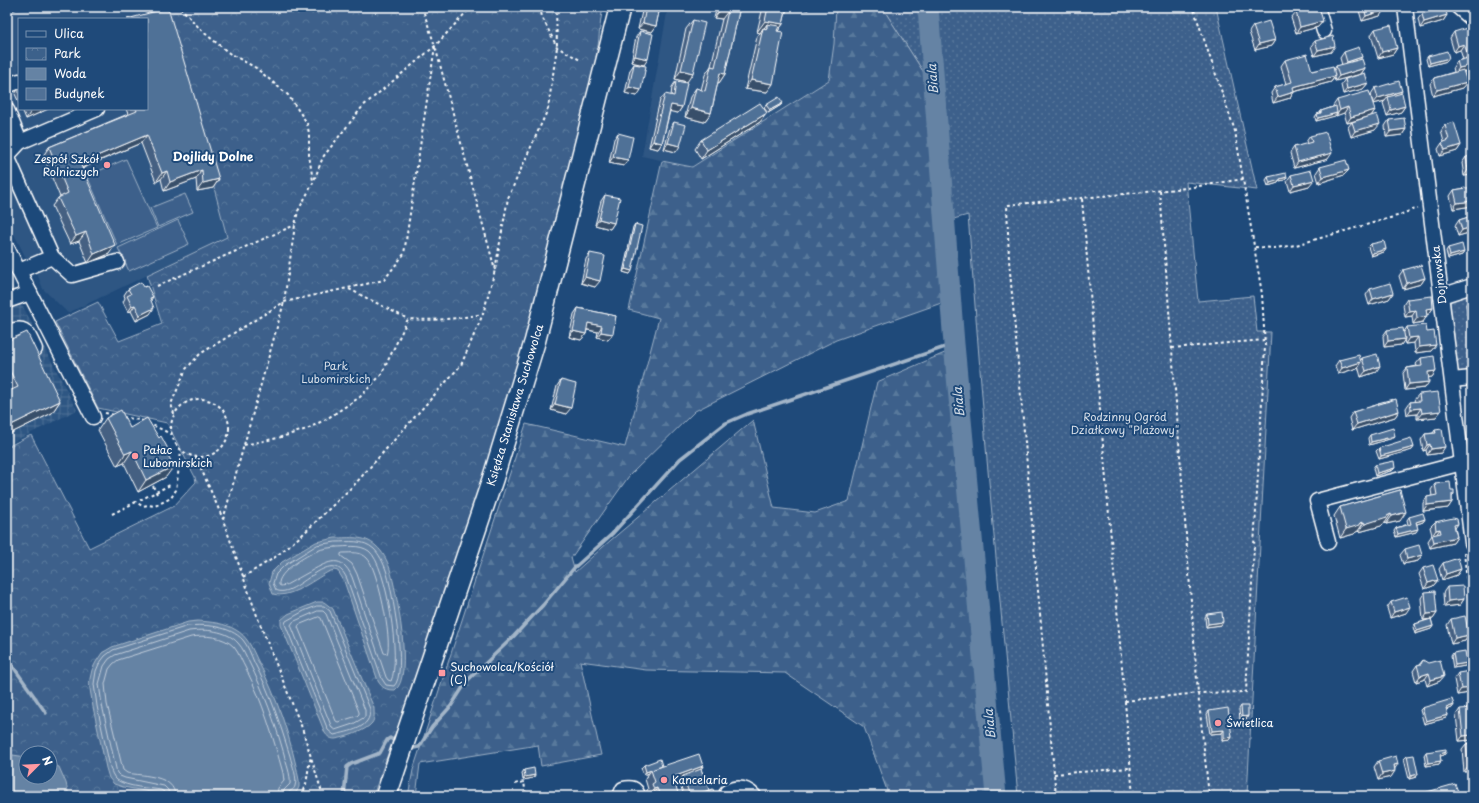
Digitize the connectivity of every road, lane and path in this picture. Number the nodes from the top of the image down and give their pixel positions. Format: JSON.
{"nodes":[{"id":1,"x":23,"y":7,"type":"edge"},
{"id":2,"x":180,"y":7,"type":"edge"},
{"id":3,"x":422,"y":7,"type":"edge"},
{"id":4,"x":471,"y":7,"type":"edge"},
{"id":5,"x":540,"y":7,"type":"edge"},
{"id":6,"x":556,"y":7,"type":"edge"},
{"id":7,"x":620,"y":7,"type":"edge"},
{"id":8,"x":1193,"y":7,"type":"edge"},
{"id":9,"x":1317,"y":7,"type":"edge"},
{"id":10,"x":1405,"y":7,"type":"edge"},
{"id":11,"x":1458,"y":7,"type":"edge"},
{"id":12,"x":7,"y":11,"type":"edge"},
{"id":13,"x":1472,"y":19,"type":"edge"},
{"id":14,"x":1324,"y":31,"type":"dead end"},
{"id":15,"x":434,"y":46,"type":"junction"},
{"id":16,"x":557,"y":47,"type":"junction"},
{"id":17,"x":580,"y":60,"type":"dead end"},
{"id":18,"x":18,"y":81,"type":"edge"},
{"id":19,"x":7,"y":86,"type":"edge"},
{"id":20,"x":7,"y":110,"type":"edge"},
{"id":21,"x":95,"y":110,"type":"edge"},
{"id":22,"x":20,"y":142,"type":"junction"},
{"id":23,"x":7,"y":156,"type":"edge"},
{"id":24,"x":1243,"y":179,"type":"junction"},
{"id":25,"x":313,"y":183,"type":"junction"},
{"id":26,"x":1160,"y":190,"type":"junction"},
{"id":27,"x":1082,"y":199,"type":"junction"},
{"id":28,"x":1431,"y":209,"type":"junction"},
{"id":29,"x":295,"y":225,"type":"junction"},
{"id":30,"x":1255,"y":247,"type":"junction"},
{"id":31,"x":7,"y":248,"type":"edge"},
{"id":32,"x":52,"y":257,"type":"junction"},
{"id":33,"x":117,"y":262,"type":"dead end"},
{"id":34,"x":495,"y":270,"type":"junction"},
{"id":35,"x":19,"y":271,"type":"junction"},
{"id":36,"x":157,"y":286,"type":"dead end"},
{"id":37,"x":1472,"y":286,"type":"edge"},
{"id":38,"x":348,"y":288,"type":"junction"},
{"id":39,"x":30,"y":293,"type":"junction"},
{"id":40,"x":1441,"y":296,"type":"junction"},
{"id":41,"x":7,"y":301,"type":"edge"},
{"id":42,"x":284,"y":302,"type":"junction"},
{"id":43,"x":483,"y":314,"type":"junction"},
{"id":44,"x":408,"y":319,"type":"junction"},
{"id":45,"x":7,"y":333,"type":"edge"},
{"id":46,"x":1265,"y":340,"type":"junction"},
{"id":47,"x":1172,"y":348,"type":"junction"},
{"id":48,"x":42,"y":364,"type":"edge"},
{"id":49,"x":1472,"y":378,"type":"edge"},
{"id":50,"x":1452,"y":380,"type":"junction"},
{"id":51,"x":90,"y":411,"type":"joint"},
{"id":52,"x":174,"y":414,"type":"junction"},
{"id":53,"x":171,"y":434,"type":"junction"},
{"id":54,"x":244,"y":445,"type":"junction"},
{"id":55,"x":181,"y":452,"type":"junction"},
{"id":56,"x":196,"y":457,"type":"junction"},
{"id":57,"x":1462,"y":463,"type":"junction"},
{"id":58,"x":1468,"y":479,"type":"edge"},
{"id":59,"x":170,"y":485,"type":"dead end"},
{"id":60,"x":153,"y":486,"type":"edge"},
{"id":61,"x":156,"y":493,"type":"junction"},
{"id":62,"x":140,"y":500,"type":"dead end"},
{"id":63,"x":112,"y":514,"type":"dead end"},
{"id":64,"x":223,"y":520,"type":"junction"},
{"id":65,"x":1328,"y":542,"type":"dead end"},
{"id":66,"x":1472,"y":543,"type":"edge"},
{"id":67,"x":243,"y":577,"type":"junction"},
{"id":68,"x":1198,"y":693,"type":"junction"},
{"id":69,"x":1125,"y":701,"type":"junction"},
{"id":70,"x":311,"y":757,"type":"junction"},
{"id":71,"x":1131,"y":768,"type":"junction"},
{"id":72,"x":1054,"y":774,"type":"junction"},
{"id":73,"x":515,"y":784,"type":"dead end"},
{"id":74,"x":301,"y":796,"type":"edge"},
{"id":75,"x":323,"y":796,"type":"edge"},
{"id":76,"x":386,"y":796,"type":"edge"},
{"id":77,"x":526,"y":796,"type":"edge"},
{"id":78,"x":620,"y":796,"type":"edge"},
{"id":79,"x":638,"y":796,"type":"edge"},
{"id":80,"x":726,"y":796,"type":"edge"},
{"id":81,"x":754,"y":796,"type":"edge"},
{"id":82,"x":1056,"y":796,"type":"edge"},
{"id":83,"x":1133,"y":796,"type":"edge"},
{"id":84,"x":1209,"y":796,"type":"edge"}],
"edges":[{"from":1,"to":12,"type":"path"},
{"from":2,"to":25,"type":"path"},
{"from":3,"to":15,"type":"path"},
{"from":4,"to":15,"type":"path"},
{"from":5,"to":16,"type":"path"},
{"from":6,"to":16,"type":"path"},
{"from":7,"to":76,"type":"highway","name":"Księdza Stanisława Suchowolca"},
{"from":8,"to":24,"type":"path"},
{"from":9,"to":14,"type":"street"},
{"from":10,"to":28,"type":"street","name":"Dojnowska"},
{"from":11,"to":13,"type":"street"},
{"from":15,"to":25,"type":"path"},
{"from":15,"to":34,"type":"path"},
{"from":15,"to":38,"type":"path"},
{"from":16,"to":17,"type":"path"},
{"from":16,"to":34,"type":"path"},
{"from":18,"to":19,"type":"street"},
{"from":20,"to":22,"type":"street"},
{"from":21,"to":22,"type":"street"},
{"from":22,"to":23,"type":"street"},
{"from":23,"to":32,"type":"street"},
{"from":24,"to":26,"type":"path"},
{"from":24,"to":30,"type":"path"},
{"from":25,"to":29,"type":"path"},
{"from":26,"to":27,"type":"path"},
{"from":26,"to":47,"type":"path"},
{"from":27,"to":69,"type":"path"},
{"from":27,"to":72,"type":"path"},
{"from":28,"to":30,"type":"path"},
{"from":28,"to":40,"type":"street","name":"Dojnowska"},
{"from":29,"to":36,"type":"path"},
{"from":29,"to":42,"type":"path"},
{"from":30,"to":46,"type":"path"},
{"from":31,"to":35,"type":"street"},
{"from":32,"to":33,"type":"street"},
{"from":32,"to":35,"type":"street"},
{"from":34,"to":43,"type":"path"},
{"from":35,"to":39,"type":"street"},
{"from":37,"to":40,"type":"street"},
{"from":38,"to":42,"type":"path"},
{"from":38,"to":44,"type":"path"},
{"from":39,"to":41,"type":"street"},
{"from":39,"to":51,"type":"street"},
{"from":40,"to":50,"type":"street","name":"Dojnowska"},
{"from":42,"to":52,"type":"path"},
{"from":42,"to":54,"type":"path"},
{"from":43,"to":44,"type":"path"},
{"from":43,"to":67,"type":"path"},
{"from":44,"to":54,"type":"path"},
{"from":45,"to":48,"type":"street"},
{"from":46,"to":47,"type":"path"},
{"from":46,"to":68,"type":"path"},
{"from":47,"to":68,"type":"path"},
{"from":49,"to":50,"type":"street"},
{"from":50,"to":57,"type":"street","name":"Dojnowska"},
{"from":51,"to":53,"type":"path"},
{"from":52,"to":53,"type":"path"},
{"from":52,"to":56,"type":"path"},
{"from":53,"to":55,"type":"path"},
{"from":54,"to":64,"type":"path"},
{"from":55,"to":56,"type":"path"},
{"from":55,"to":63,"type":"path"},
{"from":56,"to":64,"type":"path"},
{"from":57,"to":58,"type":"street","name":"Dojnowska"},
{"from":57,"to":65,"type":"street"},
{"from":58,"to":66,"type":"street","name":"Dojnowska"},
{"from":59,"to":61,"type":"path"},
{"from":60,"to":61,"type":"path"},
{"from":61,"to":62,"type":"path"},
{"from":64,"to":67,"type":"path"},
{"from":67,"to":70,"type":"path"},
{"from":68,"to":69,"type":"path"},
{"from":68,"to":84,"type":"path"},
{"from":69,"to":71,"type":"path"},
{"from":70,"to":74,"type":"path"},
{"from":70,"to":75,"type":"path"},
{"from":71,"to":72,"type":"path"},
{"from":71,"to":83,"type":"path"},
{"from":72,"to":82,"type":"path"},
{"from":73,"to":77,"type":"path"},
{"from":78,"to":79,"type":"street"},
{"from":80,"to":81,"type":"street"}]}
